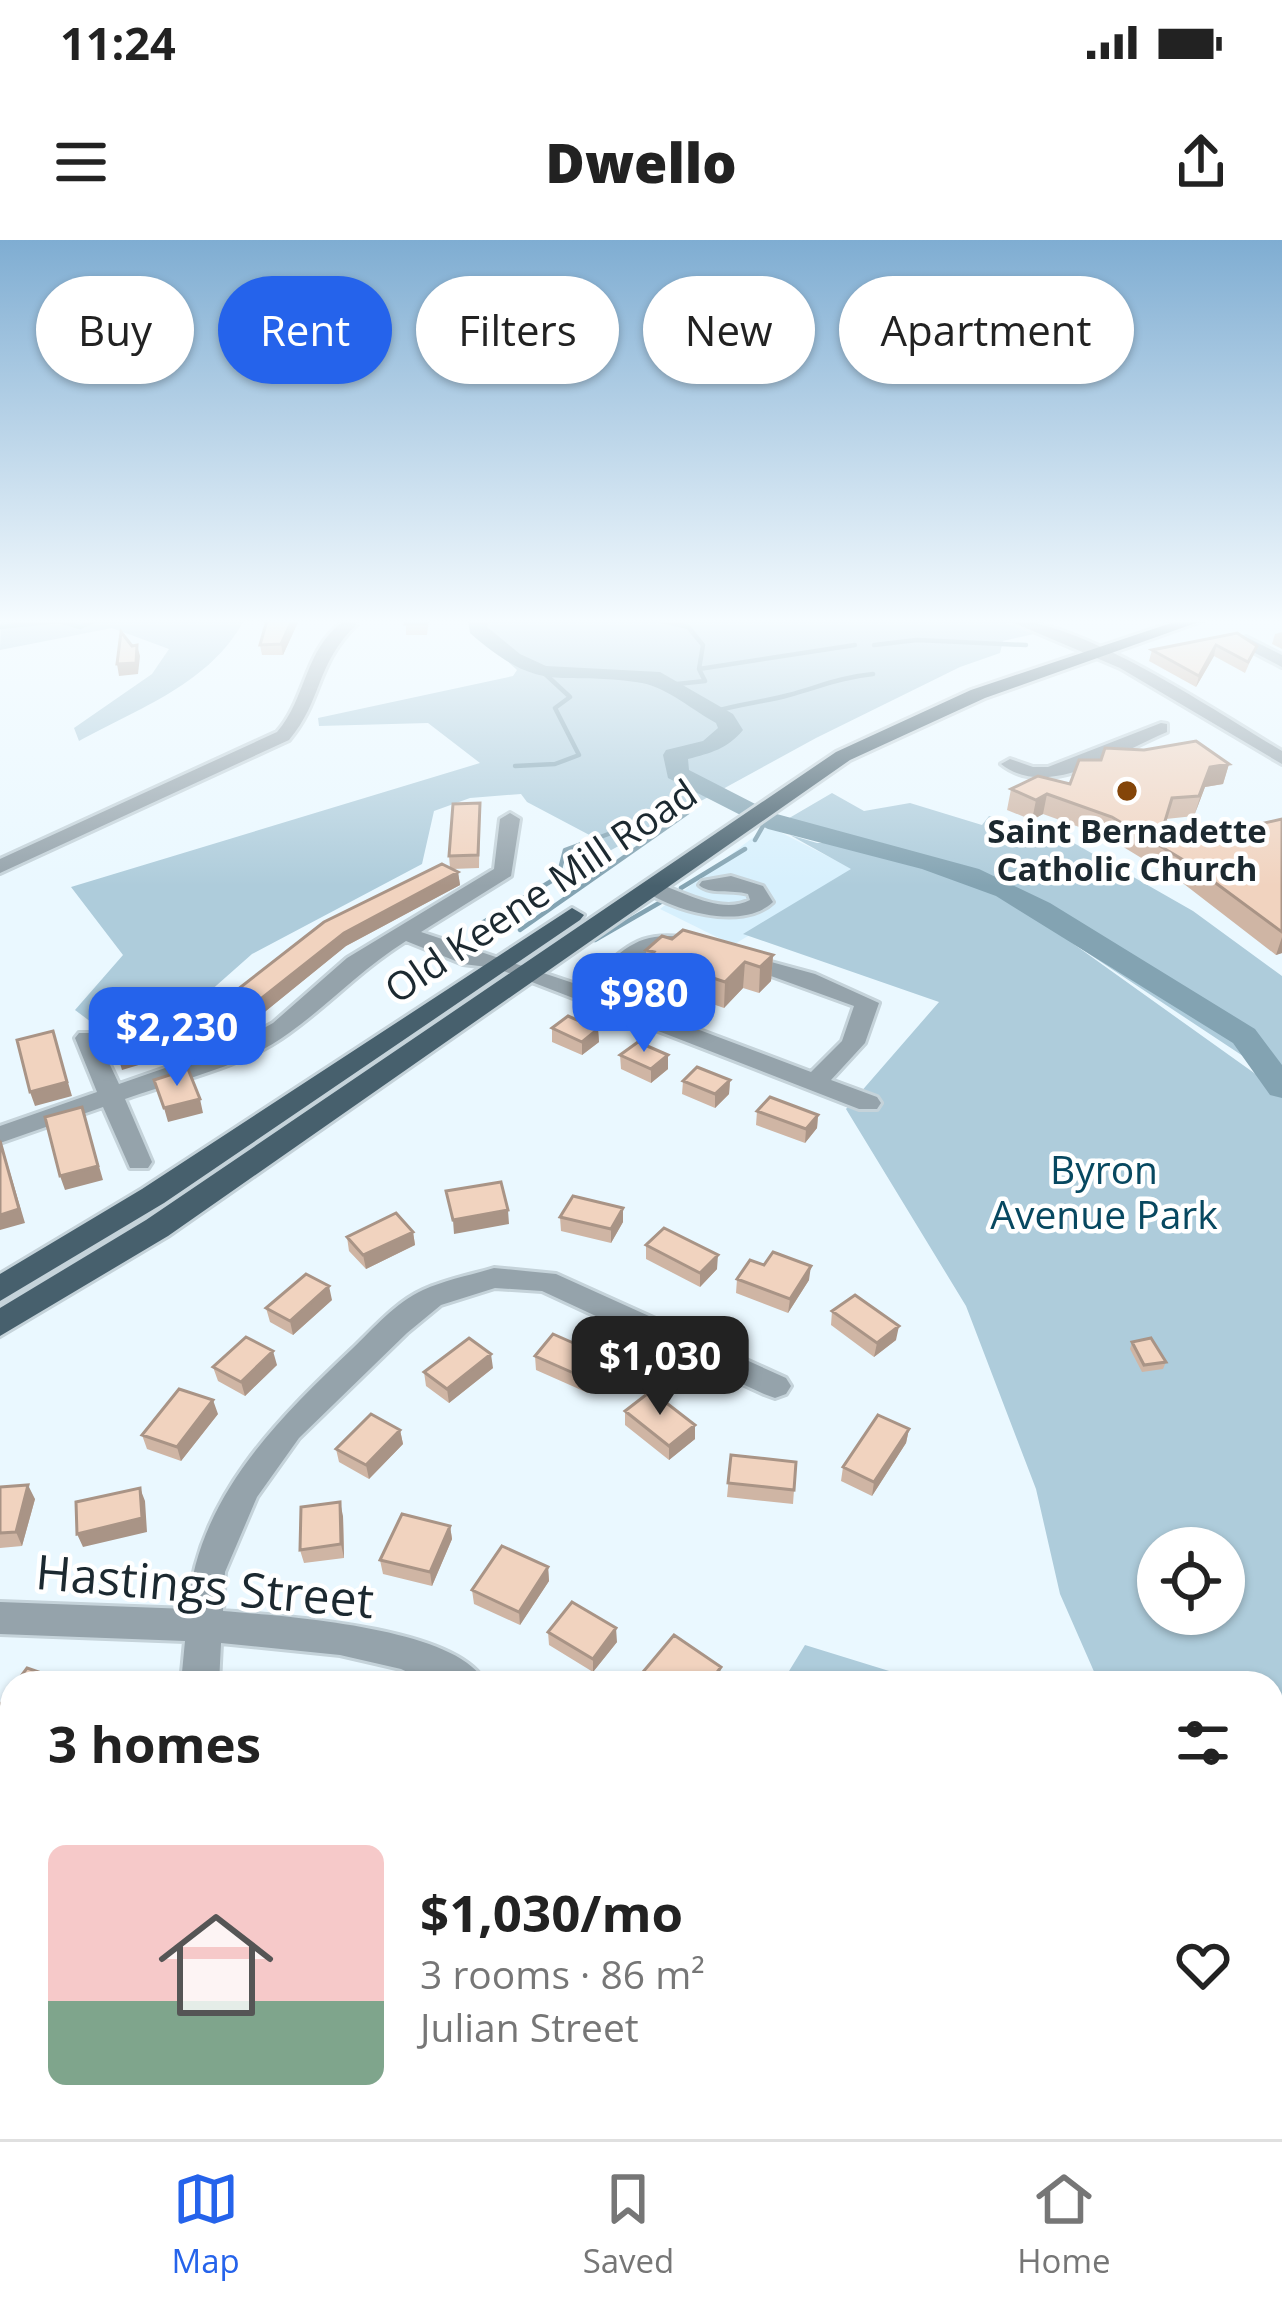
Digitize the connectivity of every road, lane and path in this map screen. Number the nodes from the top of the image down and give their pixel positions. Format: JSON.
{"nodes":[{"id":1,"x":300,"y":709,"type":"edge"},
{"id":2,"x":941,"y":709,"type":"edge"},
{"id":3,"x":1199,"y":709,"type":"edge"},
{"id":4,"x":1161,"y":728,"type":"dead end"},
{"id":5,"x":1282,"y":759,"type":"edge"},
{"id":6,"x":1010,"y":764,"type":"dead end"},
{"id":7,"x":510,"y":819,"type":"dead end"},
{"id":8,"x":710,"y":835,"type":"junction"},
{"id":9,"x":0,"y":867,"type":"edge"},
{"id":10,"x":709,"y":885,"type":"dead end"},
{"id":11,"x":649,"y":887,"type":"junction"},
{"id":12,"x":416,"y":928,"type":"junction"},
{"id":13,"x":513,"y":967,"type":"junction"},
{"id":14,"x":585,"y":995,"type":"junction"},
{"id":15,"x":87,"y":1038,"type":"dead end"},
{"id":16,"x":814,"y":1083,"type":"junction"},
{"id":17,"x":111,"y":1094,"type":"junction"},
{"id":18,"x":868,"y":1103,"type":"dead end"},
{"id":19,"x":0,"y":1135,"type":"edge"},
{"id":20,"x":139,"y":1162,"type":"dead end"},
{"id":21,"x":0,"y":1289,"type":"edge"},
{"id":22,"x":0,"y":1324,"type":"edge"},
{"id":23,"x":775,"y":1386,"type":"dead end"},
{"id":24,"x":0,"y":1618,"type":"edge"},
{"id":25,"x":203,"y":1626,"type":"junction"},
{"id":26,"x":201,"y":1671,"type":"edge"},
{"id":27,"x":444,"y":1671,"type":"edge"}],
"edges":[{"from":1,"to":9,"type":"street"},
{"from":2,"to":8,"type":"main road","name":"Old Keene Mill Road"},
{"from":3,"to":5,"type":"street"},
{"from":4,"to":6,"type":"street"},
{"from":7,"to":12,"type":"street"},
{"from":8,"to":11,"type":"main road","name":"Old Keene Mill Road"},
{"from":8,"to":13,"type":"main road","name":"Old Keene Mill Road"},
{"from":10,"to":11,"type":"street"},
{"from":11,"to":13,"type":"main road","name":"Old Keene Mill Road"},
{"from":12,"to":13,"type":"street"},
{"from":12,"to":17,"type":"street"},
{"from":13,"to":14,"type":"street"},
{"from":13,"to":21,"type":"main road","name":"Old Keene Mill Road"},
{"from":13,"to":22,"type":"main road","name":"Old Keene Mill Road"},
{"from":14,"to":16,"type":"street"},
{"from":14,"to":16,"type":"street"},
{"from":15,"to":17,"type":"street"},
{"from":16,"to":18,"type":"street"},
{"from":17,"to":19,"type":"street"},
{"from":17,"to":20,"type":"street"},
{"from":23,"to":25,"type":"street"},
{"from":24,"to":25,"type":"street","name":"Hastings Street"},
{"from":25,"to":26,"type":"street"},
{"from":25,"to":27,"type":"street","name":"Hastings Street"}]}
